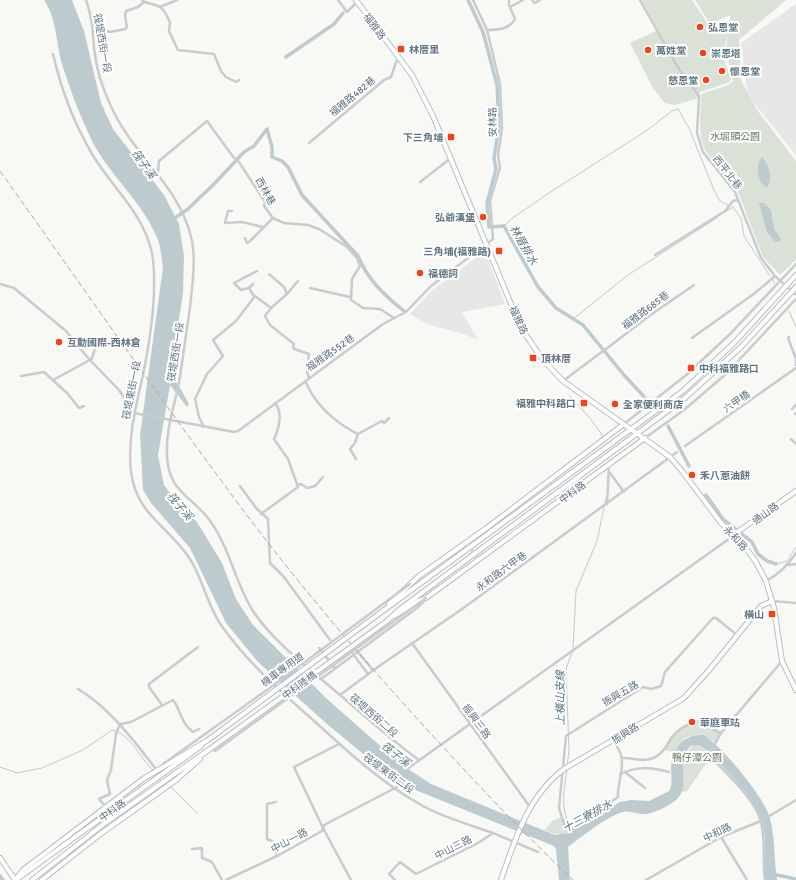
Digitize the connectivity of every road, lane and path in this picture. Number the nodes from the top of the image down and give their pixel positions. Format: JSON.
{"nodes":[{"id":1,"x":86,"y":0,"type":"edge"},
{"id":2,"x":177,"y":0,"type":"edge"},
{"id":3,"x":338,"y":0,"type":"edge"},
{"id":4,"x":478,"y":0,"type":"edge"},
{"id":5,"x":509,"y":0,"type":"edge"},
{"id":6,"x":523,"y":0,"type":"edge"},
{"id":7,"x":532,"y":0,"type":"edge"},
{"id":8,"x":540,"y":0,"type":"edge"},
{"id":9,"x":640,"y":0,"type":"edge"},
{"id":10,"x":143,"y":1,"type":"edge"},
{"id":11,"x":357,"y":1,"type":"edge"},
{"id":12,"x":474,"y":2,"type":"edge"},
{"id":13,"x":160,"y":7,"type":"junction"},
{"id":14,"x":510,"y":8,"type":"junction"},
{"id":15,"x":93,"y":25,"type":"junction"},
{"id":16,"x":486,"y":30,"type":"junction"},
{"id":17,"x":53,"y":54,"type":"dead end"},
{"id":18,"x":398,"y":57,"type":"junction"},
{"id":19,"x":239,"y":80,"type":"dead end"},
{"id":20,"x":309,"y":143,"type":"dead end"},
{"id":21,"x":451,"y":158,"type":"junction"},
{"id":22,"x":158,"y":173,"type":"junction"},
{"id":23,"x":420,"y":182,"type":"dead end"},
{"id":24,"x":738,"y":200,"type":"junction"},
{"id":25,"x":232,"y":211,"type":"dead end"},
{"id":26,"x":273,"y":218,"type":"junction"},
{"id":27,"x":262,"y":227,"type":"junction"},
{"id":28,"x":245,"y":238,"type":"dead end"},
{"id":29,"x":487,"y":242,"type":"junction"},
{"id":30,"x":655,"y":255,"type":"dead end"},
{"id":31,"x":796,"y":264,"type":"edge"},
{"id":32,"x":257,"y":271,"type":"dead end"},
{"id":33,"x":269,"y":274,"type":"dead end"},
{"id":34,"x":796,"y":275,"type":"edge"},
{"id":35,"x":775,"y":276,"type":"junction"},
{"id":36,"x":780,"y":280,"type":"junction"},
{"id":37,"x":298,"y":281,"type":"dead end"},
{"id":38,"x":0,"y":284,"type":"edge"},
{"id":39,"x":254,"y":284,"type":"dead end"},
{"id":40,"x":694,"y":285,"type":"dead end"},
{"id":41,"x":786,"y":285,"type":"junction"},
{"id":42,"x":796,"y":287,"type":"edge"},
{"id":43,"x":249,"y":288,"type":"junction"},
{"id":44,"x":310,"y":288,"type":"dead end"},
{"id":45,"x":792,"y":292,"type":"junction"},
{"id":46,"x":287,"y":294,"type":"junction"},
{"id":47,"x":796,"y":295,"type":"edge"},
{"id":48,"x":254,"y":296,"type":"junction"},
{"id":49,"x":350,"y":297,"type":"junction"},
{"id":50,"x":796,"y":299,"type":"edge"},
{"id":51,"x":271,"y":308,"type":"junction"},
{"id":52,"x":394,"y":318,"type":"junction"},
{"id":53,"x":789,"y":337,"type":"dead end"},
{"id":54,"x":692,"y":338,"type":"dead end"},
{"id":55,"x":98,"y":340,"type":"dead end"},
{"id":56,"x":796,"y":359,"type":"edge"},
{"id":57,"x":90,"y":360,"type":"junction"},
{"id":58,"x":796,"y":366,"type":"edge"},
{"id":59,"x":21,"y":376,"type":"dead end"},
{"id":60,"x":309,"y":378,"type":"junction"},
{"id":61,"x":53,"y":380,"type":"junction"},
{"id":62,"x":305,"y":380,"type":"junction"},
{"id":63,"x":563,"y":381,"type":"junction"},
{"id":64,"x":275,"y":403,"type":"junction"},
{"id":65,"x":796,"y":405,"type":"edge"},
{"id":66,"x":84,"y":406,"type":"dead end"},
{"id":67,"x":792,"y":409,"type":"dead end"},
{"id":68,"x":135,"y":413,"type":"junction"},
{"id":69,"x":389,"y":418,"type":"dead end"},
{"id":70,"x":169,"y":420,"type":"junction"},
{"id":71,"x":624,"y":424,"type":"junction"},
{"id":72,"x":204,"y":427,"type":"junction"},
{"id":73,"x":632,"y":429,"type":"junction"},
{"id":74,"x":638,"y":433,"type":"junction"},
{"id":75,"x":358,"y":434,"type":"junction"},
{"id":76,"x":645,"y":438,"type":"junction"},
{"id":77,"x":791,"y":439,"type":"dead end"},
{"id":78,"x":796,"y":444,"type":"edge"},
{"id":79,"x":685,"y":446,"type":"dead end"},
{"id":80,"x":677,"y":452,"type":"dead end"},
{"id":81,"x":670,"y":457,"type":"junction"},
{"id":82,"x":356,"y":459,"type":"dead end"},
{"id":83,"x":609,"y":465,"type":"junction"},
{"id":84,"x":610,"y":472,"type":"junction"},
{"id":85,"x":323,"y":477,"type":"dead end"},
{"id":86,"x":298,"y":485,"type":"junction"},
{"id":87,"x":240,"y":486,"type":"dead end"},
{"id":88,"x":796,"y":491,"type":"edge"},
{"id":89,"x":624,"y":492,"type":"junction"},
{"id":90,"x":606,"y":505,"type":"junction"},
{"id":91,"x":261,"y":514,"type":"junction"},
{"id":92,"x":734,"y":536,"type":"junction"},
{"id":93,"x":466,"y":543,"type":"junction"},
{"id":94,"x":470,"y":547,"type":"junction"},
{"id":95,"x":796,"y":553,"type":"edge"},
{"id":96,"x":475,"y":554,"type":"junction"},
{"id":97,"x":479,"y":559,"type":"junction"},
{"id":98,"x":796,"y":564,"type":"edge"},
{"id":99,"x":788,"y":565,"type":"junction"},
{"id":100,"x":766,"y":581,"type":"junction"},
{"id":101,"x":410,"y":584,"type":"junction"},
{"id":102,"x":426,"y":598,"type":"junction"},
{"id":103,"x":772,"y":601,"type":"junction"},
{"id":104,"x":796,"y":603,"type":"edge"},
{"id":105,"x":380,"y":613,"type":"junction"},
{"id":106,"x":387,"y":621,"type":"junction"},
{"id":107,"x":737,"y":635,"type":"junction"},
{"id":108,"x":330,"y":640,"type":"dead end"},
{"id":109,"x":412,"y":643,"type":"junction"},
{"id":110,"x":198,"y":647,"type":"dead end"},
{"id":111,"x":319,"y":648,"type":"dead end"},
{"id":112,"x":357,"y":651,"type":"junction"},
{"id":113,"x":352,"y":654,"type":"junction"},
{"id":114,"x":782,"y":661,"type":"junction"},
{"id":115,"x":335,"y":668,"type":"junction"},
{"id":116,"x":373,"y":670,"type":"junction"},
{"id":117,"x":368,"y":674,"type":"junction"},
{"id":118,"x":321,"y":679,"type":"junction"},
{"id":119,"x":78,"y":689,"type":"dead end"},
{"id":120,"x":796,"y":690,"type":"edge"},
{"id":121,"x":340,"y":695,"type":"junction"},
{"id":122,"x":291,"y":701,"type":"joint"},
{"id":123,"x":162,"y":706,"type":"junction"},
{"id":124,"x":120,"y":724,"type":"junction"},
{"id":125,"x":470,"y":725,"type":"junction"},
{"id":126,"x":199,"y":728,"type":"dead end"},
{"id":127,"x":722,"y":733,"type":"junction"},
{"id":128,"x":208,"y":740,"type":"junction"},
{"id":129,"x":613,"y":741,"type":"junction"},
{"id":130,"x":339,"y":744,"type":"junction"},
{"id":131,"x":210,"y":749,"type":"junction"},
{"id":132,"x":215,"y":751,"type":"dead end"},
{"id":133,"x":622,"y":758,"type":"junction"},
{"id":134,"x":419,"y":760,"type":"junction"},
{"id":135,"x":163,"y":764,"type":"dead end"},
{"id":136,"x":156,"y":769,"type":"dead end"},
{"id":137,"x":407,"y":769,"type":"dead end"},
{"id":138,"x":564,"y":769,"type":"junction"},
{"id":139,"x":625,"y":772,"type":"junction"},
{"id":140,"x":669,"y":772,"type":"dead end"},
{"id":141,"x":620,"y":774,"type":"junction"},
{"id":142,"x":396,"y":788,"type":"junction"},
{"id":143,"x":645,"y":788,"type":"dead end"},
{"id":144,"x":796,"y":800,"type":"edge"},
{"id":145,"x":276,"y":802,"type":"dead end"},
{"id":146,"x":106,"y":807,"type":"junction"},
{"id":147,"x":530,"y":807,"type":"junction"},
{"id":148,"x":762,"y":821,"type":"junction"},
{"id":149,"x":564,"y":824,"type":"dead end"},
{"id":150,"x":574,"y":826,"type":"dead end"},
{"id":151,"x":323,"y":828,"type":"junction"},
{"id":152,"x":493,"y":833,"type":"junction"},
{"id":153,"x":721,"y":836,"type":"junction"},
{"id":154,"x":515,"y":842,"type":"junction"},
{"id":155,"x":192,"y":849,"type":"dead end"},
{"id":156,"x":538,"y":852,"type":"dead end"},
{"id":157,"x":277,"y":856,"type":"junction"},
{"id":158,"x":0,"y":858,"type":"edge"},
{"id":159,"x":15,"y":880,"type":"edge"},
{"id":160,"x":32,"y":880,"type":"edge"},
{"id":161,"x":42,"y":880,"type":"edge"},
{"id":162,"x":222,"y":880,"type":"edge"},
{"id":163,"x":226,"y":880,"type":"edge"},
{"id":164,"x":351,"y":880,"type":"edge"},
{"id":165,"x":395,"y":880,"type":"edge"},
{"id":166,"x":501,"y":880,"type":"edge"},
{"id":167,"x":646,"y":880,"type":"edge"},
{"id":168,"x":747,"y":880,"type":"edge"},
{"id":169,"x":765,"y":880,"type":"edge"}],
"edges":[{"from":1,"to":15,"type":"street","name":"筏堤西街一段"},
{"from":2,"to":13,"type":"street"},
{"from":3,"to":11,"type":"street"},
{"from":4,"to":12,"type":"street"},
{"from":5,"to":14,"type":"street"},
{"from":6,"to":14,"type":"street"},
{"from":7,"to":8,"type":"street"},
{"from":9,"to":24,"type":"street","name":"西平北巷"},
{"from":10,"to":13,"type":"street"},
{"from":10,"to":15,"type":"street"},
{"from":11,"to":18,"type":"street","name":"福雅路"},
{"from":12,"to":16,"type":"street","name":"安林路"},
{"from":13,"to":19,"type":"street"},
{"from":14,"to":16,"type":"street"},
{"from":15,"to":22,"type":"street","name":"筏堤西街一段"},
{"from":16,"to":29,"type":"street","name":"安林路"},
{"from":17,"to":68,"type":"street","name":"筏堤東街一段"},
{"from":18,"to":20,"type":"street","name":"福雅路482巷"},
{"from":18,"to":21,"type":"street","name":"福雅路"},
{"from":21,"to":23,"type":"street"},
{"from":21,"to":29,"type":"street","name":"福雅路"},
{"from":22,"to":26,"type":"street","name":"西林巷"},
{"from":22,"to":70,"type":"street","name":"筏堤西街一段"},
{"from":24,"to":30,"type":"street"},
{"from":24,"to":35,"type":"street","name":"西平北巷"},
{"from":25,"to":27,"type":"street"},
{"from":26,"to":27,"type":"street"},
{"from":26,"to":49,"type":"street","name":"西林巷"},
{"from":27,"to":28,"type":"street"},
{"from":29,"to":52,"type":"street","name":"福雅路552巷"},
{"from":29,"to":63,"type":"street","name":"福雅路"},
{"from":31,"to":36,"type":"street"},
{"from":32,"to":43,"type":"street"},
{"from":33,"to":46,"type":"street"},
{"from":34,"to":41,"type":"street","name":"中科路"},
{"from":35,"to":36,"type":"street","name":"西平北巷"},
{"from":35,"to":54,"type":"street"},
{"from":36,"to":41,"type":"street","name":"西平北巷"},
{"from":36,"to":71,"type":"street"},
{"from":37,"to":46,"type":"street"},
{"from":38,"to":57,"type":"street"},
{"from":39,"to":43,"type":"street"},
{"from":40,"to":63,"type":"street","name":"福雅路685巷"},
{"from":41,"to":45,"type":"street","name":"西平北巷"},
{"from":41,"to":73,"type":"street","name":"中科路"},
{"from":42,"to":45,"type":"street","name":"中科路"},
{"from":43,"to":48,"type":"street"},
{"from":44,"to":49,"type":"street"},
{"from":45,"to":47,"type":"street","name":"西平北巷"},
{"from":45,"to":74,"type":"street","name":"中科路"},
{"from":46,"to":51,"type":"street"},
{"from":48,"to":51,"type":"street"},
{"from":48,"to":72,"type":"street"},
{"from":49,"to":52,"type":"street"},
{"from":50,"to":76,"type":"street","name":"中科路"},
{"from":51,"to":60,"type":"street"},
{"from":52,"to":60,"type":"street","name":"福雅路552巷"},
{"from":53,"to":56,"type":"street","name":"六甲橋"},
{"from":55,"to":57,"type":"street"},
{"from":56,"to":58,"type":"street","name":"六甲橋"},
{"from":57,"to":61,"type":"street"},
{"from":57,"to":68,"type":"street"},
{"from":58,"to":79,"type":"street","name":"六甲橋"},
{"from":59,"to":61,"type":"street"},
{"from":60,"to":62,"type":"street","name":"福雅路552巷"},
{"from":61,"to":66,"type":"street"},
{"from":62,"to":64,"type":"street","name":"福雅路552巷"},
{"from":62,"to":75,"type":"street"},
{"from":63,"to":71,"type":"street","name":"福雅路"},
{"from":64,"to":72,"type":"street","name":"福雅路552巷"},
{"from":64,"to":86,"type":"street"},
{"from":65,"to":67,"type":"street"},
{"from":68,"to":70,"type":"street","name":"福雅路552巷"},
{"from":68,"to":122,"type":"street","name":"筏堤東街一段"},
{"from":69,"to":75,"type":"street"},
{"from":70,"to":72,"type":"street","name":"福雅路552巷"},
{"from":70,"to":118,"type":"street","name":"筏堤西街一段"},
{"from":71,"to":73,"type":"street","name":"福雅路"},
{"from":71,"to":93,"type":"street"},
{"from":73,"to":74,"type":"street","name":"福雅路"},
{"from":73,"to":94,"type":"street","name":"中科路"},
{"from":74,"to":76,"type":"street","name":"福雅路"},
{"from":74,"to":96,"type":"street","name":"中科路"},
{"from":75,"to":82,"type":"street"},
{"from":76,"to":81,"type":"street","name":"永和路"},
{"from":76,"to":83,"type":"street","name":"中科路"},
{"from":77,"to":78,"type":"street"},
{"from":80,"to":81,"type":"street"},
{"from":81,"to":89,"type":"street","name":"永和路六甲巷"},
{"from":81,"to":92,"type":"street","name":"永和路"},
{"from":83,"to":84,"type":"street"},
{"from":83,"to":97,"type":"street","name":"中科路"},
{"from":84,"to":89,"type":"street"},
{"from":84,"to":90,"type":"street"},
{"from":85,"to":86,"type":"street"},
{"from":86,"to":91,"type":"street"},
{"from":87,"to":91,"type":"street"},
{"from":88,"to":92,"type":"street","name":"通山路"},
{"from":89,"to":90,"type":"street","name":"永和路六甲巷"},
{"from":90,"to":109,"type":"street","name":"永和路六甲巷"},
{"from":91,"to":108,"type":"street"},
{"from":92,"to":100,"type":"street","name":"永和路"},
{"from":92,"to":125,"type":"street"},
{"from":93,"to":94,"type":"street"},
{"from":93,"to":101,"type":"street"},
{"from":94,"to":96,"type":"street"},
{"from":94,"to":105,"type":"street","name":"中科路"},
{"from":95,"to":99,"type":"street"},
{"from":96,"to":97,"type":"street"},
{"from":96,"to":106,"type":"street","name":"中科路"},
{"from":97,"to":102,"type":"street","name":"中科路"},
{"from":98,"to":99,"type":"street"},
{"from":99,"to":100,"type":"street"},
{"from":100,"to":103,"type":"street","name":"永和路"},
{"from":101,"to":105,"type":"street"},
{"from":101,"to":135,"type":"street","name":"機車專用道","bridge":true},
{"from":102,"to":106,"type":"street"},
{"from":102,"to":112,"type":"street","name":"中科路"},
{"from":102,"to":132,"type":"street","bridge":true},
{"from":103,"to":104,"type":"street"},
{"from":103,"to":107,"type":"street","name":"振興路"},
{"from":103,"to":114,"type":"street","name":"永和路"},
{"from":105,"to":128,"type":"street","name":"中科陸橋","bridge":true},
{"from":106,"to":131,"type":"street","name":"中科陸橋","bridge":true},
{"from":107,"to":129,"type":"street","name":"振興路"},
{"from":107,"to":138,"type":"street","name":"振興五路"},
{"from":109,"to":116,"type":"street","name":"永和路六甲巷"},
{"from":109,"to":125,"type":"street","name":"振興三路"},
{"from":110,"to":123,"type":"street"},
{"from":111,"to":115,"type":"street"},
{"from":112,"to":113,"type":"street","name":"中科路"},
{"from":112,"to":116,"type":"street"},
{"from":113,"to":115,"type":"street","name":"中科路"},
{"from":113,"to":117,"type":"street"},
{"from":114,"to":120,"type":"street","name":"永和路"},
{"from":114,"to":127,"type":"street"},
{"from":115,"to":118,"type":"street","name":"中科路"},
{"from":116,"to":117,"type":"street","name":"永和路六甲巷"},
{"from":117,"to":121,"type":"street","name":"永和路六甲巷"},
{"from":118,"to":121,"type":"street","name":"筏堤西街二段"},
{"from":119,"to":124,"type":"street"},
{"from":121,"to":134,"type":"street","name":"筏堤西街二段"},
{"from":122,"to":130,"type":"street","name":"筏堤東街二段"},
{"from":123,"to":124,"type":"street"},
{"from":123,"to":126,"type":"street"},
{"from":124,"to":136,"type":"street"},
{"from":124,"to":146,"type":"street"},
{"from":125,"to":134,"type":"street"},
{"from":125,"to":147,"type":"street","name":"振興三路"},
{"from":127,"to":133,"type":"street"},
{"from":127,"to":148,"type":"street"},
{"from":128,"to":146,"type":"street","name":"中科路"},
{"from":128,"to":159,"type":"street","name":"中科路"},
{"from":129,"to":133,"type":"street"},
{"from":129,"to":138,"type":"street","name":"振興路"},
{"from":130,"to":142,"type":"street","name":"筏堤東街二段"},
{"from":130,"to":151,"type":"street"},
{"from":131,"to":160,"type":"street","name":"中科路"},
{"from":131,"to":161,"type":"street","name":"中科路"},
{"from":133,"to":141,"type":"street"},
{"from":134,"to":137,"type":"street"},
{"from":138,"to":147,"type":"street","name":"振興路"},
{"from":138,"to":149,"type":"street","name":"振興五路"},
{"from":139,"to":140,"type":"street"},
{"from":139,"to":141,"type":"street"},
{"from":139,"to":143,"type":"street"},
{"from":141,"to":150,"type":"street"},
{"from":142,"to":151,"type":"street","name":"中山一路"},
{"from":142,"to":152,"type":"street","name":"筏堤東街二段"},
{"from":144,"to":148,"type":"street","name":"中和路"},
{"from":145,"to":157,"type":"street"},
{"from":146,"to":159,"type":"street","name":"中科路"},
{"from":147,"to":154,"type":"street","name":"振興路"},
{"from":148,"to":153,"type":"street","name":"中和路"},
{"from":148,"to":169,"type":"street"},
{"from":151,"to":157,"type":"street","name":"中山一路"},
{"from":151,"to":164,"type":"street"},
{"from":152,"to":154,"type":"street"},
{"from":152,"to":165,"type":"street","name":"中山三路"},
{"from":153,"to":167,"type":"street","name":"中和路"},
{"from":153,"to":168,"type":"street"},
{"from":154,"to":156,"type":"street"},
{"from":154,"to":166,"type":"street","name":"振興路"},
{"from":155,"to":162,"type":"street"},
{"from":157,"to":163,"type":"street","name":"中山一路"},
{"from":158,"to":159,"type":"street"}]}
